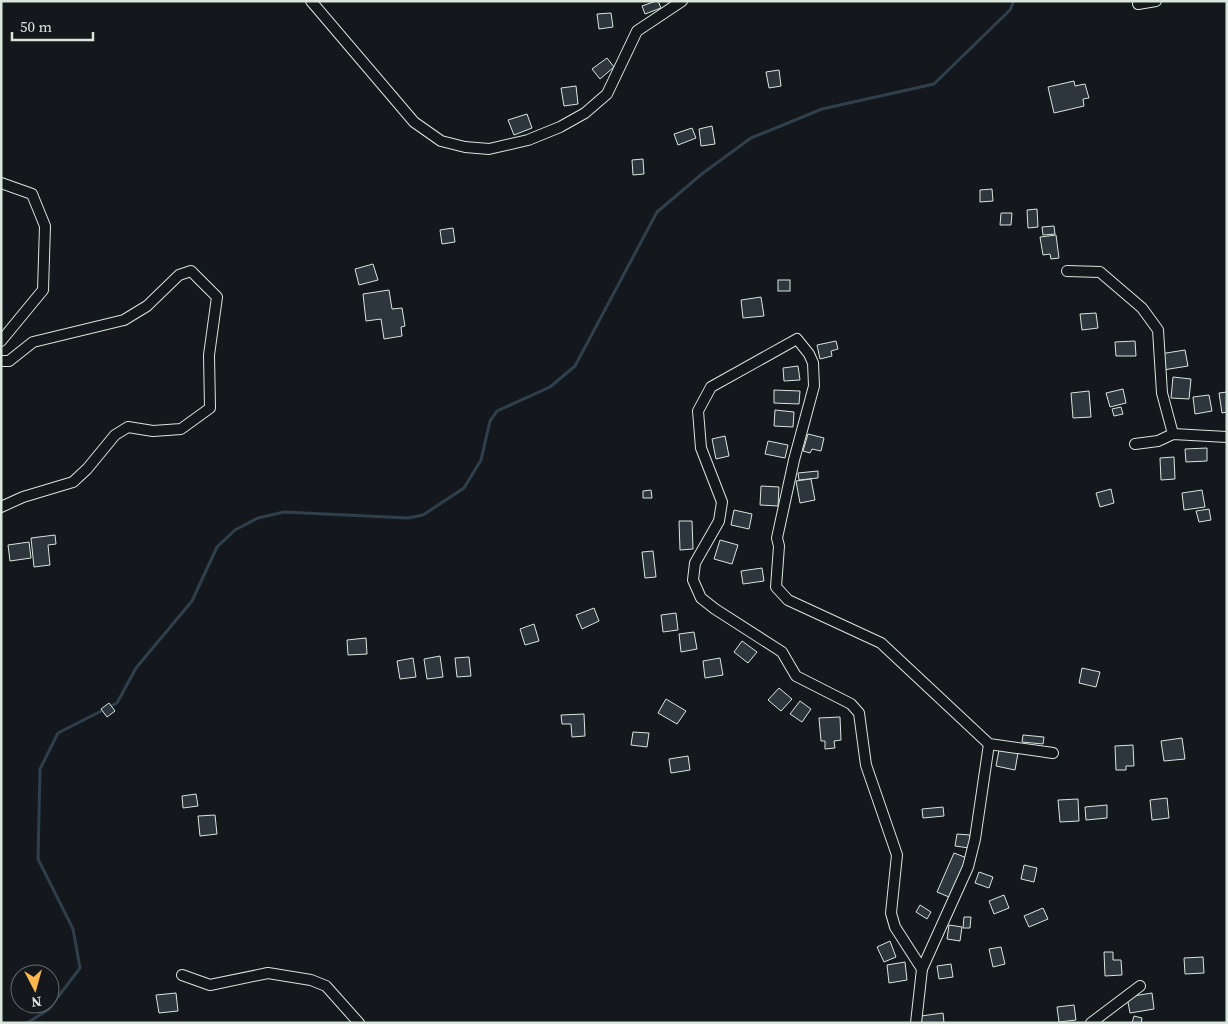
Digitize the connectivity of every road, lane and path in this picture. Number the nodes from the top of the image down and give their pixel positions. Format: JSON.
{"nodes":[{"id":1,"x":311,"y":1,"type":"edge"},
{"id":2,"x":682,"y":1,"type":"edge"},
{"id":3,"x":1156,"y":1,"type":"edge"},
{"id":4,"x":1138,"y":4,"type":"dead end"},
{"id":5,"x":1,"y":183,"type":"edge"},
{"id":6,"x":1067,"y":272,"type":"dead end"},
{"id":7,"x":1,"y":341,"type":"edge"},
{"id":8,"x":1,"y":361,"type":"edge"},
{"id":9,"x":1173,"y":434,"type":"junction"},
{"id":10,"x":1227,"y":437,"type":"edge"},
{"id":11,"x":1135,"y":444,"type":"dead end"},
{"id":12,"x":1,"y":507,"type":"edge"},
{"id":13,"x":989,"y":744,"type":"junction"},
{"id":14,"x":1053,"y":753,"type":"dead end"},
{"id":15,"x":922,"y":969,"type":"junction"},
{"id":16,"x":182,"y":975,"type":"dead end"},
{"id":17,"x":1140,"y":986,"type":"dead end"},
{"id":18,"x":359,"y":1023,"type":"edge"},
{"id":19,"x":916,"y":1023,"type":"edge"},
{"id":20,"x":1091,"y":1023,"type":"edge"}],
"edges":[{"from":1,"to":2,"type":"street"},
{"from":3,"to":4,"type":"street"},
{"from":5,"to":7,"type":"street"},
{"from":6,"to":9,"type":"street"},
{"from":8,"to":12,"type":"street"},
{"from":9,"to":10,"type":"street"},
{"from":9,"to":11,"type":"street"},
{"from":13,"to":14,"type":"street"},
{"from":13,"to":15,"type":"street"},
{"from":13,"to":15,"type":"street"},
{"from":15,"to":19,"type":"street"},
{"from":16,"to":18,"type":"street"},
{"from":17,"to":20,"type":"street"}]}
